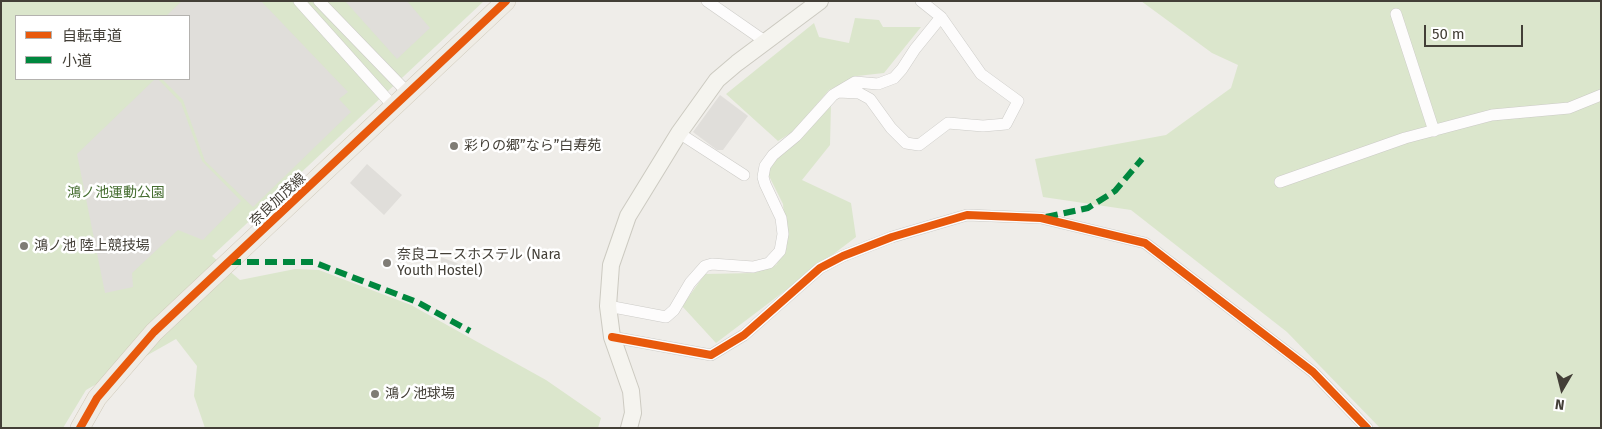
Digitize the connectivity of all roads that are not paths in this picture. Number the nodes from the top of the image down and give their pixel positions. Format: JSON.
{"nodes":[{"id":1,"x":299,"y":1,"type":"edge"},
{"id":2,"x":319,"y":1,"type":"edge"},
{"id":3,"x":506,"y":1,"type":"edge"},
{"id":4,"x":708,"y":1,"type":"edge"},
{"id":5,"x":820,"y":1,"type":"edge"},
{"id":6,"x":920,"y":1,"type":"edge"},
{"id":7,"x":1396,"y":14,"type":"dead end"},
{"id":8,"x":941,"y":17,"type":"junction"},
{"id":9,"x":766,"y":42,"type":"junction"},
{"id":10,"x":838,"y":92,"type":"junction"},
{"id":11,"x":409,"y":94,"type":"junction"},
{"id":12,"x":1601,"y":95,"type":"edge"},
{"id":13,"x":395,"y":108,"type":"junction"},
{"id":14,"x":1434,"y":131,"type":"junction"},
{"id":15,"x":679,"y":133,"type":"junction"},
{"id":16,"x":744,"y":175,"type":"dead end"},
{"id":17,"x":1280,"y":182,"type":"dead end"},
{"id":18,"x":608,"y":306,"type":"junction"},
{"id":19,"x":612,"y":337,"type":"junction"},
{"id":20,"x":80,"y":428,"type":"edge"},
{"id":21,"x":629,"y":428,"type":"edge"},
{"id":22,"x":1367,"y":428,"type":"edge"}],
"edges":[{"from":1,"to":13,"type":"street"},
{"from":2,"to":11,"type":"street"},
{"from":3,"to":11,"type":"main road","name":"奈良加茂線"},
{"from":4,"to":9,"type":"street"},
{"from":5,"to":9,"type":"street"},
{"from":6,"to":8,"type":"street"},
{"from":7,"to":14,"type":"street"},
{"from":8,"to":10,"type":"street"},
{"from":8,"to":10,"type":"street"},
{"from":9,"to":15,"type":"street"},
{"from":10,"to":18,"type":"street"},
{"from":11,"to":13,"type":"main road","name":"奈良加茂線"},
{"from":12,"to":14,"type":"street"},
{"from":13,"to":20,"type":"main road","name":"奈良加茂線"},
{"from":14,"to":17,"type":"street"},
{"from":15,"to":16,"type":"street"},
{"from":15,"to":18,"type":"street"},
{"from":18,"to":19,"type":"street"},
{"from":19,"to":21,"type":"street"},
{"from":19,"to":22,"type":"street"}]}
